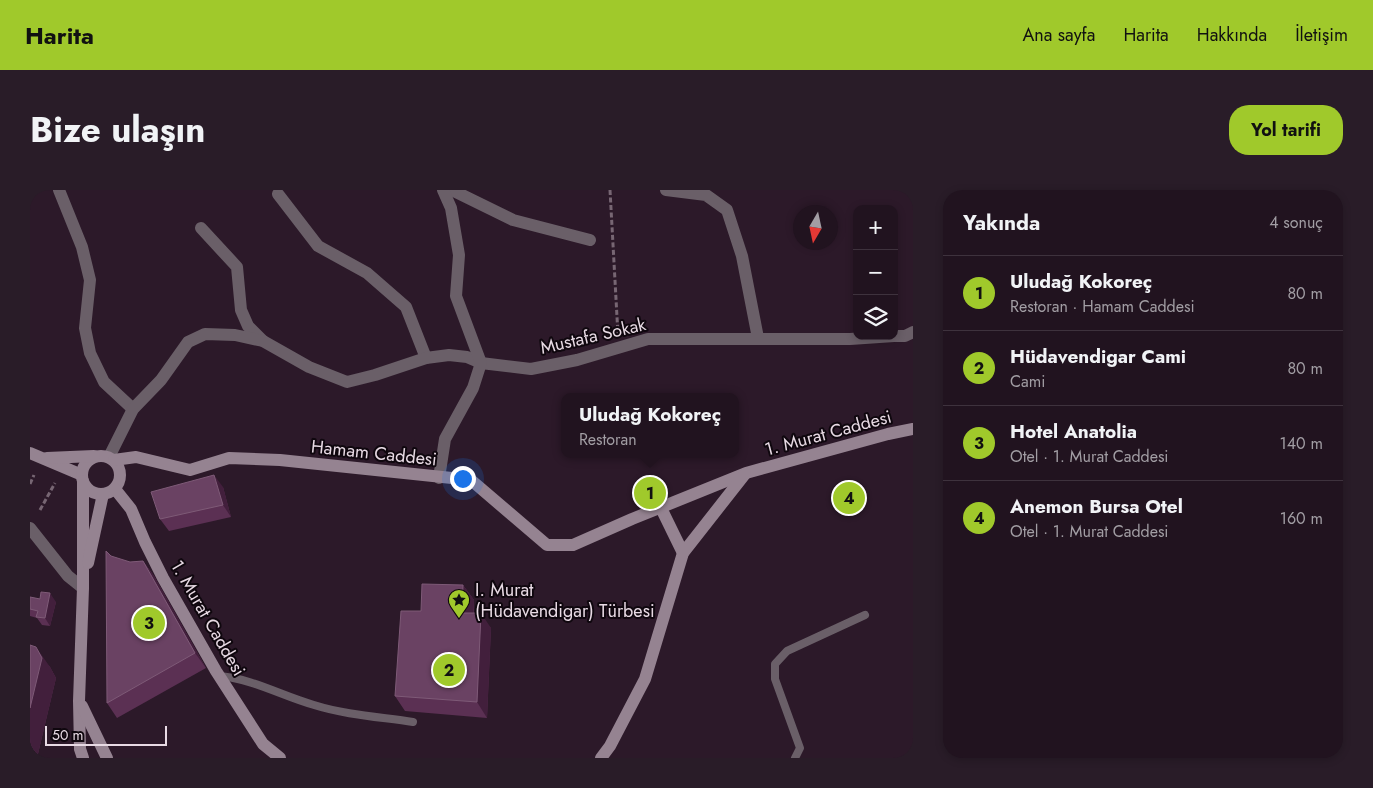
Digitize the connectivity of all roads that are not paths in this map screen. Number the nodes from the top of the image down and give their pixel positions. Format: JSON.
{"nodes":[{"id":1,"x":59,"y":190,"type":"edge"},
{"id":2,"x":444,"y":190,"type":"edge"},
{"id":3,"x":452,"y":190,"type":"edge"},
{"id":4,"x":666,"y":190,"type":"edge"},
{"id":5,"x":278,"y":194,"type":"dead end"},
{"id":6,"x":201,"y":228,"type":"dead end"},
{"id":7,"x":590,"y":240,"type":"dead end"},
{"id":8,"x":913,"y":332,"type":"edge"},
{"id":9,"x":898,"y":336,"type":"edge"},
{"id":10,"x":758,"y":338,"type":"junction"},
{"id":11,"x":853,"y":339,"type":"edge"},
{"id":12,"x":263,"y":340,"type":"junction"},
{"id":13,"x":426,"y":358,"type":"junction"},
{"id":14,"x":481,"y":363,"type":"junction"},
{"id":15,"x":133,"y":409,"type":"junction"},
{"id":16,"x":913,"y":429,"type":"edge"},
{"id":17,"x":36,"y":456,"type":"edge"},
{"id":18,"x":94,"y":456,"type":"junction"},
{"id":19,"x":112,"y":458,"type":"junction"},
{"id":20,"x":746,"y":472,"type":"junction"},
{"id":21,"x":82,"y":478,"type":"junction"},
{"id":22,"x":439,"y":478,"type":"junction"},
{"id":23,"x":109,"y":492,"type":"junction"},
{"id":24,"x":662,"y":508,"type":"junction"},
{"id":25,"x":30,"y":528,"type":"edge"},
{"id":26,"x":683,"y":553,"type":"junction"},
{"id":27,"x":83,"y":588,"type":"junction"},
{"id":28,"x":865,"y":615,"type":"dead end"},
{"id":29,"x":220,"y":676,"type":"junction"},
{"id":30,"x":79,"y":701,"type":"junction"},
{"id":31,"x":413,"y":722,"type":"dead end"},
{"id":32,"x":83,"y":758,"type":"edge"},
{"id":33,"x":107,"y":758,"type":"edge"},
{"id":34,"x":280,"y":758,"type":"edge"},
{"id":35,"x":601,"y":758,"type":"edge"},
{"id":36,"x":795,"y":758,"type":"edge"}],
"edges":[{"from":1,"to":15,"type":"street"},
{"from":2,"to":14,"type":"street"},
{"from":3,"to":7,"type":"street"},
{"from":4,"to":10,"type":"street"},
{"from":5,"to":13,"type":"street"},
{"from":6,"to":12,"type":"street"},
{"from":8,"to":9,"type":"street","name":"Mustafa Sokak"},
{"from":10,"to":11,"type":"street","name":"Mustafa Sokak"},
{"from":10,"to":14,"type":"street","name":"Mustafa Sokak"},
{"from":12,"to":13,"type":"street","name":"Mustafa Sokak"},
{"from":12,"to":15,"type":"street","name":"Mustafa Sokak"},
{"from":13,"to":14,"type":"street","name":"Mustafa Sokak"},
{"from":14,"to":22,"type":"street"},
{"from":15,"to":19,"type":"street","name":"Mustafa Sokak"},
{"from":16,"to":20,"type":"main road","name":"1. Murat Caddesi"},
{"from":17,"to":18,"type":"main road"},
{"from":17,"to":21,"type":"main road"},
{"from":18,"to":19,"type":"main road"},
{"from":18,"to":21,"type":"main road"},
{"from":19,"to":22,"type":"main road","name":"Hamam Caddesi"},
{"from":19,"to":23,"type":"main road"},
{"from":20,"to":24,"type":"main road","name":"Hamam Caddesi"},
{"from":20,"to":26,"type":"main road","name":"1. Murat Caddesi"},
{"from":21,"to":23,"type":"main road"},
{"from":21,"to":27,"type":"main road"},
{"from":22,"to":24,"type":"main road","name":"Hamam Caddesi"},
{"from":23,"to":27,"type":"main road"},
{"from":23,"to":29,"type":"main road","name":"1. Murat Caddesi"},
{"from":24,"to":26,"type":"main road"},
{"from":25,"to":27,"type":"street"},
{"from":26,"to":35,"type":"main road","name":"1. Murat Caddesi"},
{"from":27,"to":30,"type":"main road"},
{"from":28,"to":36,"type":"lane"},
{"from":29,"to":31,"type":"lane"},
{"from":29,"to":34,"type":"main road","name":"1. Murat Caddesi"},
{"from":30,"to":32,"type":"main road"},
{"from":30,"to":33,"type":"main road"}]}
